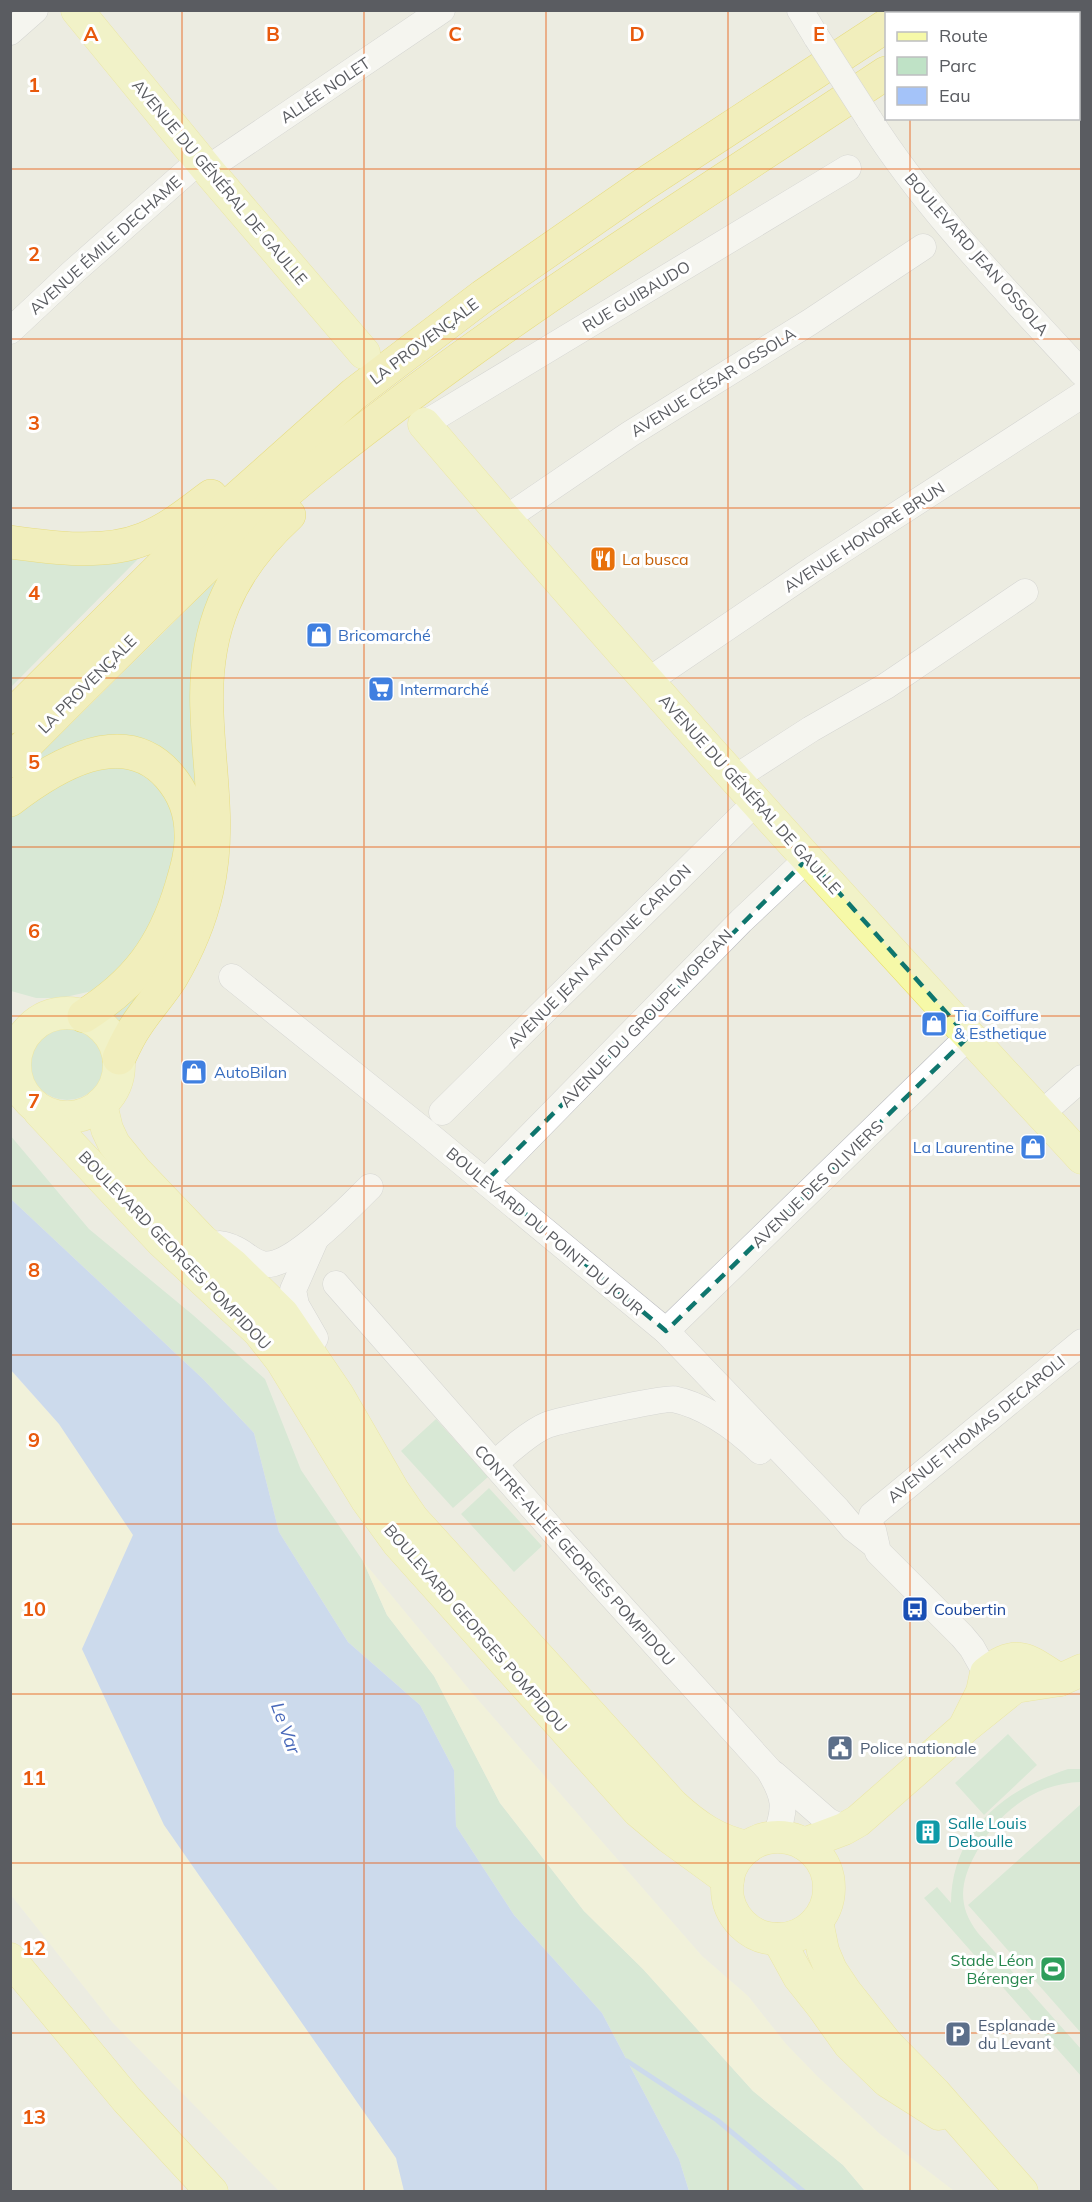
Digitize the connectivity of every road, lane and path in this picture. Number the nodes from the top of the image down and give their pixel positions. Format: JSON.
{"nodes":[{"id":1,"x":35,"y":10,"type":"edge"},
{"id":2,"x":77,"y":10,"type":"edge"},
{"id":3,"x":442,"y":10,"type":"edge"},
{"id":4,"x":800,"y":10,"type":"edge"},
{"id":5,"x":885,"y":27,"type":"edge"},
{"id":6,"x":10,"y":32,"type":"edge"},
{"id":7,"x":885,"y":74,"type":"edge"},
{"id":8,"x":204,"y":165,"type":"junction"},
{"id":9,"x":848,"y":168,"type":"dead end"},
{"id":10,"x":923,"y":247,"type":"dead end"},
{"id":11,"x":10,"y":331,"type":"edge"},
{"id":12,"x":364,"y":353,"type":"dead end"},
{"id":13,"x":1082,"y":373,"type":"edge"},
{"id":14,"x":354,"y":394,"type":"junction"},
{"id":15,"x":1082,"y":395,"type":"edge"},
{"id":16,"x":392,"y":408,"type":"junction"},
{"id":17,"x":424,"y":424,"type":"joint"},
{"id":18,"x":505,"y":519,"type":"junction"},
{"id":19,"x":10,"y":542,"type":"edge"},
{"id":20,"x":1025,"y":592,"type":"dead end"},
{"id":21,"x":648,"y":681,"type":"junction"},
{"id":22,"x":10,"y":717,"type":"edge"},
{"id":23,"x":10,"y":761,"type":"edge"},
{"id":24,"x":735,"y":778,"type":"junction"},
{"id":25,"x":10,"y":800,"type":"edge"},
{"id":26,"x":757,"y":801,"type":"junction"},
{"id":27,"x":808,"y":858,"type":"junction"},
{"id":28,"x":232,"y":977,"type":"dead end"},
{"id":29,"x":24,"y":1016,"type":"edge"},
{"id":30,"x":84,"y":1016,"type":"junction"},
{"id":31,"x":968,"y":1037,"type":"junction"},
{"id":32,"x":13,"y":1056,"type":"edge"},
{"id":33,"x":119,"y":1058,"type":"junction"},
{"id":34,"x":1082,"y":1078,"type":"edge"},
{"id":35,"x":101,"y":1104,"type":"junction"},
{"id":36,"x":39,"y":1110,"type":"junction"},
{"id":37,"x":442,"y":1112,"type":"dead end"},
{"id":38,"x":1041,"y":1114,"type":"junction"},
{"id":39,"x":1082,"y":1158,"type":"edge"},
{"id":40,"x":486,"y":1181,"type":"junction"},
{"id":41,"x":370,"y":1187,"type":"dead end"},
{"id":42,"x":202,"y":1239,"type":"junction"},
{"id":43,"x":316,"y":1239,"type":"junction"},
{"id":44,"x":336,"y":1284,"type":"dead end"},
{"id":45,"x":666,"y":1331,"type":"junction"},
{"id":46,"x":1082,"y":1342,"type":"edge"},
{"id":47,"x":318,"y":1365,"type":"junction"},
{"id":48,"x":786,"y":1456,"type":"junction"},
{"id":49,"x":495,"y":1464,"type":"junction"},
{"id":50,"x":837,"y":1509,"type":"junction"},
{"id":51,"x":872,"y":1515,"type":"junction"},
{"id":52,"x":876,"y":1546,"type":"junction"},
{"id":53,"x":1017,"y":1672,"type":"junction"},
{"id":54,"x":986,"y":1673,"type":"junction"},
{"id":55,"x":1074,"y":1680,"type":"edge"},
{"id":56,"x":964,"y":1728,"type":"junction"},
{"id":57,"x":769,"y":1770,"type":"junction"},
{"id":58,"x":851,"y":1825,"type":"junction"},
{"id":59,"x":776,"y":1843,"type":"junction"},
{"id":60,"x":827,"y":1874,"type":"junction"},
{"id":61,"x":728,"y":1880,"type":"junction"},
{"id":62,"x":817,"y":1921,"type":"junction"},
{"id":63,"x":778,"y":1939,"type":"junction"},
{"id":64,"x":10,"y":1959,"type":"edge"},
{"id":65,"x":969,"y":2131,"type":"junction"},
{"id":66,"x":213,"y":2192,"type":"edge"},
{"id":67,"x":1022,"y":2192,"type":"edge"}],
"edges":[{"from":1,"to":6,"type":"street"},
{"from":2,"to":8,"type":"main road","name":"AVENUE DU GÉNÉRAL DE GAULLE"},
{"from":3,"to":8,"type":"street","name":"ALLÉE NOLET"},
{"from":4,"to":13,"type":"street","name":"BOULEVARD JEAN OSSOLA","bridge":true},
{"from":5,"to":14,"type":"highway","name":"LA PROVENÇALE"},
{"from":7,"to":16,"type":"highway","name":"LA PROVENÇALE"},
{"from":8,"to":11,"type":"street","name":"AVENUE ÉMILE DECHAME"},
{"from":8,"to":12,"type":"main road","name":"AVENUE DU GÉNÉRAL DE GAULLE"},
{"from":9,"to":17,"type":"street","name":"RUE GUIBAUDO"},
{"from":10,"to":18,"type":"street","name":"AVENUE CÉSAR OSSOLA"},
{"from":14,"to":19,"type":"highway"},
{"from":14,"to":22,"type":"highway","name":"LA PROVENÇALE"},
{"from":15,"to":21,"type":"street","name":"AVENUE HONORE BRUN"},
{"from":16,"to":23,"type":"highway","name":"LA PROVENÇALE"},
{"from":16,"to":33,"type":"highway"},
{"from":17,"to":18,"type":"main road","name":"AVENUE DU GÉNÉRAL DE GAULLE"},
{"from":18,"to":21,"type":"main road","name":"AVENUE DU GÉNÉRAL DE GAULLE"},
{"from":20,"to":24,"type":"street"},
{"from":21,"to":24,"type":"main road","name":"AVENUE DU GÉNÉRAL DE GAULLE"},
{"from":24,"to":26,"type":"main road","name":"AVENUE DU GÉNÉRAL DE GAULLE"},
{"from":25,"to":30,"type":"highway"},
{"from":26,"to":27,"type":"main road","name":"AVENUE DU GÉNÉRAL DE GAULLE"},
{"from":26,"to":37,"type":"street","name":"AVENUE JEAN ANTOINE CARLON"},
{"from":27,"to":31,"type":"main road","name":"AVENUE DU GÉNÉRAL DE GAULLE"},
{"from":27,"to":40,"type":"street","name":"AVENUE DU GROUPE MORGAN"},
{"from":28,"to":40,"type":"street","name":"BOULEVARD DU POINT DU JOUR"},
{"from":29,"to":30,"type":"main road"},
{"from":29,"to":32,"type":"main road"},
{"from":30,"to":33,"type":"main road"},
{"from":31,"to":38,"type":"main road","name":"AVENUE DU GÉNÉRAL DE GAULLE"},
{"from":31,"to":45,"type":"street","name":"AVENUE DES OLIVIERS"},
{"from":32,"to":36,"type":"main road"},
{"from":33,"to":35,"type":"main road"},
{"from":34,"to":38,"type":"street"},
{"from":35,"to":36,"type":"main road"},
{"from":35,"to":42,"type":"main road","name":"BOULEVARD GEORGES POMPIDOU"},
{"from":36,"to":61,"type":"main road","name":"BOULEVARD GEORGES POMPIDOU"},
{"from":38,"to":39,"type":"main road","name":"AVENUE DU GÉNÉRAL DE GAULLE"},
{"from":40,"to":45,"type":"street","name":"BOULEVARD DU POINT DU JOUR"},
{"from":41,"to":43,"type":"street"},
{"from":42,"to":43,"type":"street"},
{"from":42,"to":47,"type":"main road","name":"BOULEVARD GEORGES POMPIDOU"},
{"from":43,"to":47,"type":"street"},
{"from":44,"to":49,"type":"street","name":"CONTRE-ALLÉE GEORGES POMPIDOU"},
{"from":45,"to":48,"type":"street","name":"BOULEVARD DU POINT DU JOUR"},
{"from":46,"to":51,"type":"street","name":"AVENUE THOMAS DECAROLI"},
{"from":47,"to":59,"type":"main road","name":"BOULEVARD GEORGES POMPIDOU"},
{"from":48,"to":49,"type":"street"},
{"from":48,"to":50,"type":"street","name":"BOULEVARD DU POINT DU JOUR"},
{"from":49,"to":57,"type":"street","name":"CONTRE-ALLÉE GEORGES POMPIDOU"},
{"from":50,"to":51,"type":"street"},
{"from":50,"to":52,"type":"street","name":"BOULEVARD DU POINT DU JOUR"},
{"from":51,"to":52,"type":"street"},
{"from":52,"to":54,"type":"street","name":"BOULEVARD DU POINT DU JOUR"},
{"from":53,"to":54,"type":"main road"},
{"from":53,"to":55,"type":"main road"},
{"from":53,"to":56,"type":"main road"},
{"from":54,"to":56,"type":"main road"},
{"from":56,"to":58,"type":"main road"},
{"from":57,"to":58,"type":"street"},
{"from":57,"to":59,"type":"street","name":"CONTRE-ALLÉE GEORGES POMPIDOU"},
{"from":58,"to":59,"type":"main road"},
{"from":58,"to":60,"type":"main road"},
{"from":59,"to":60,"type":"main road"},
{"from":59,"to":61,"type":"main road"},
{"from":60,"to":62,"type":"main road"},
{"from":61,"to":63,"type":"main road"},
{"from":62,"to":63,"type":"main road"},
{"from":62,"to":65,"type":"main road"},
{"from":63,"to":65,"type":"main road"},
{"from":64,"to":66,"type":"main road"},
{"from":65,"to":67,"type":"main road"}]}
